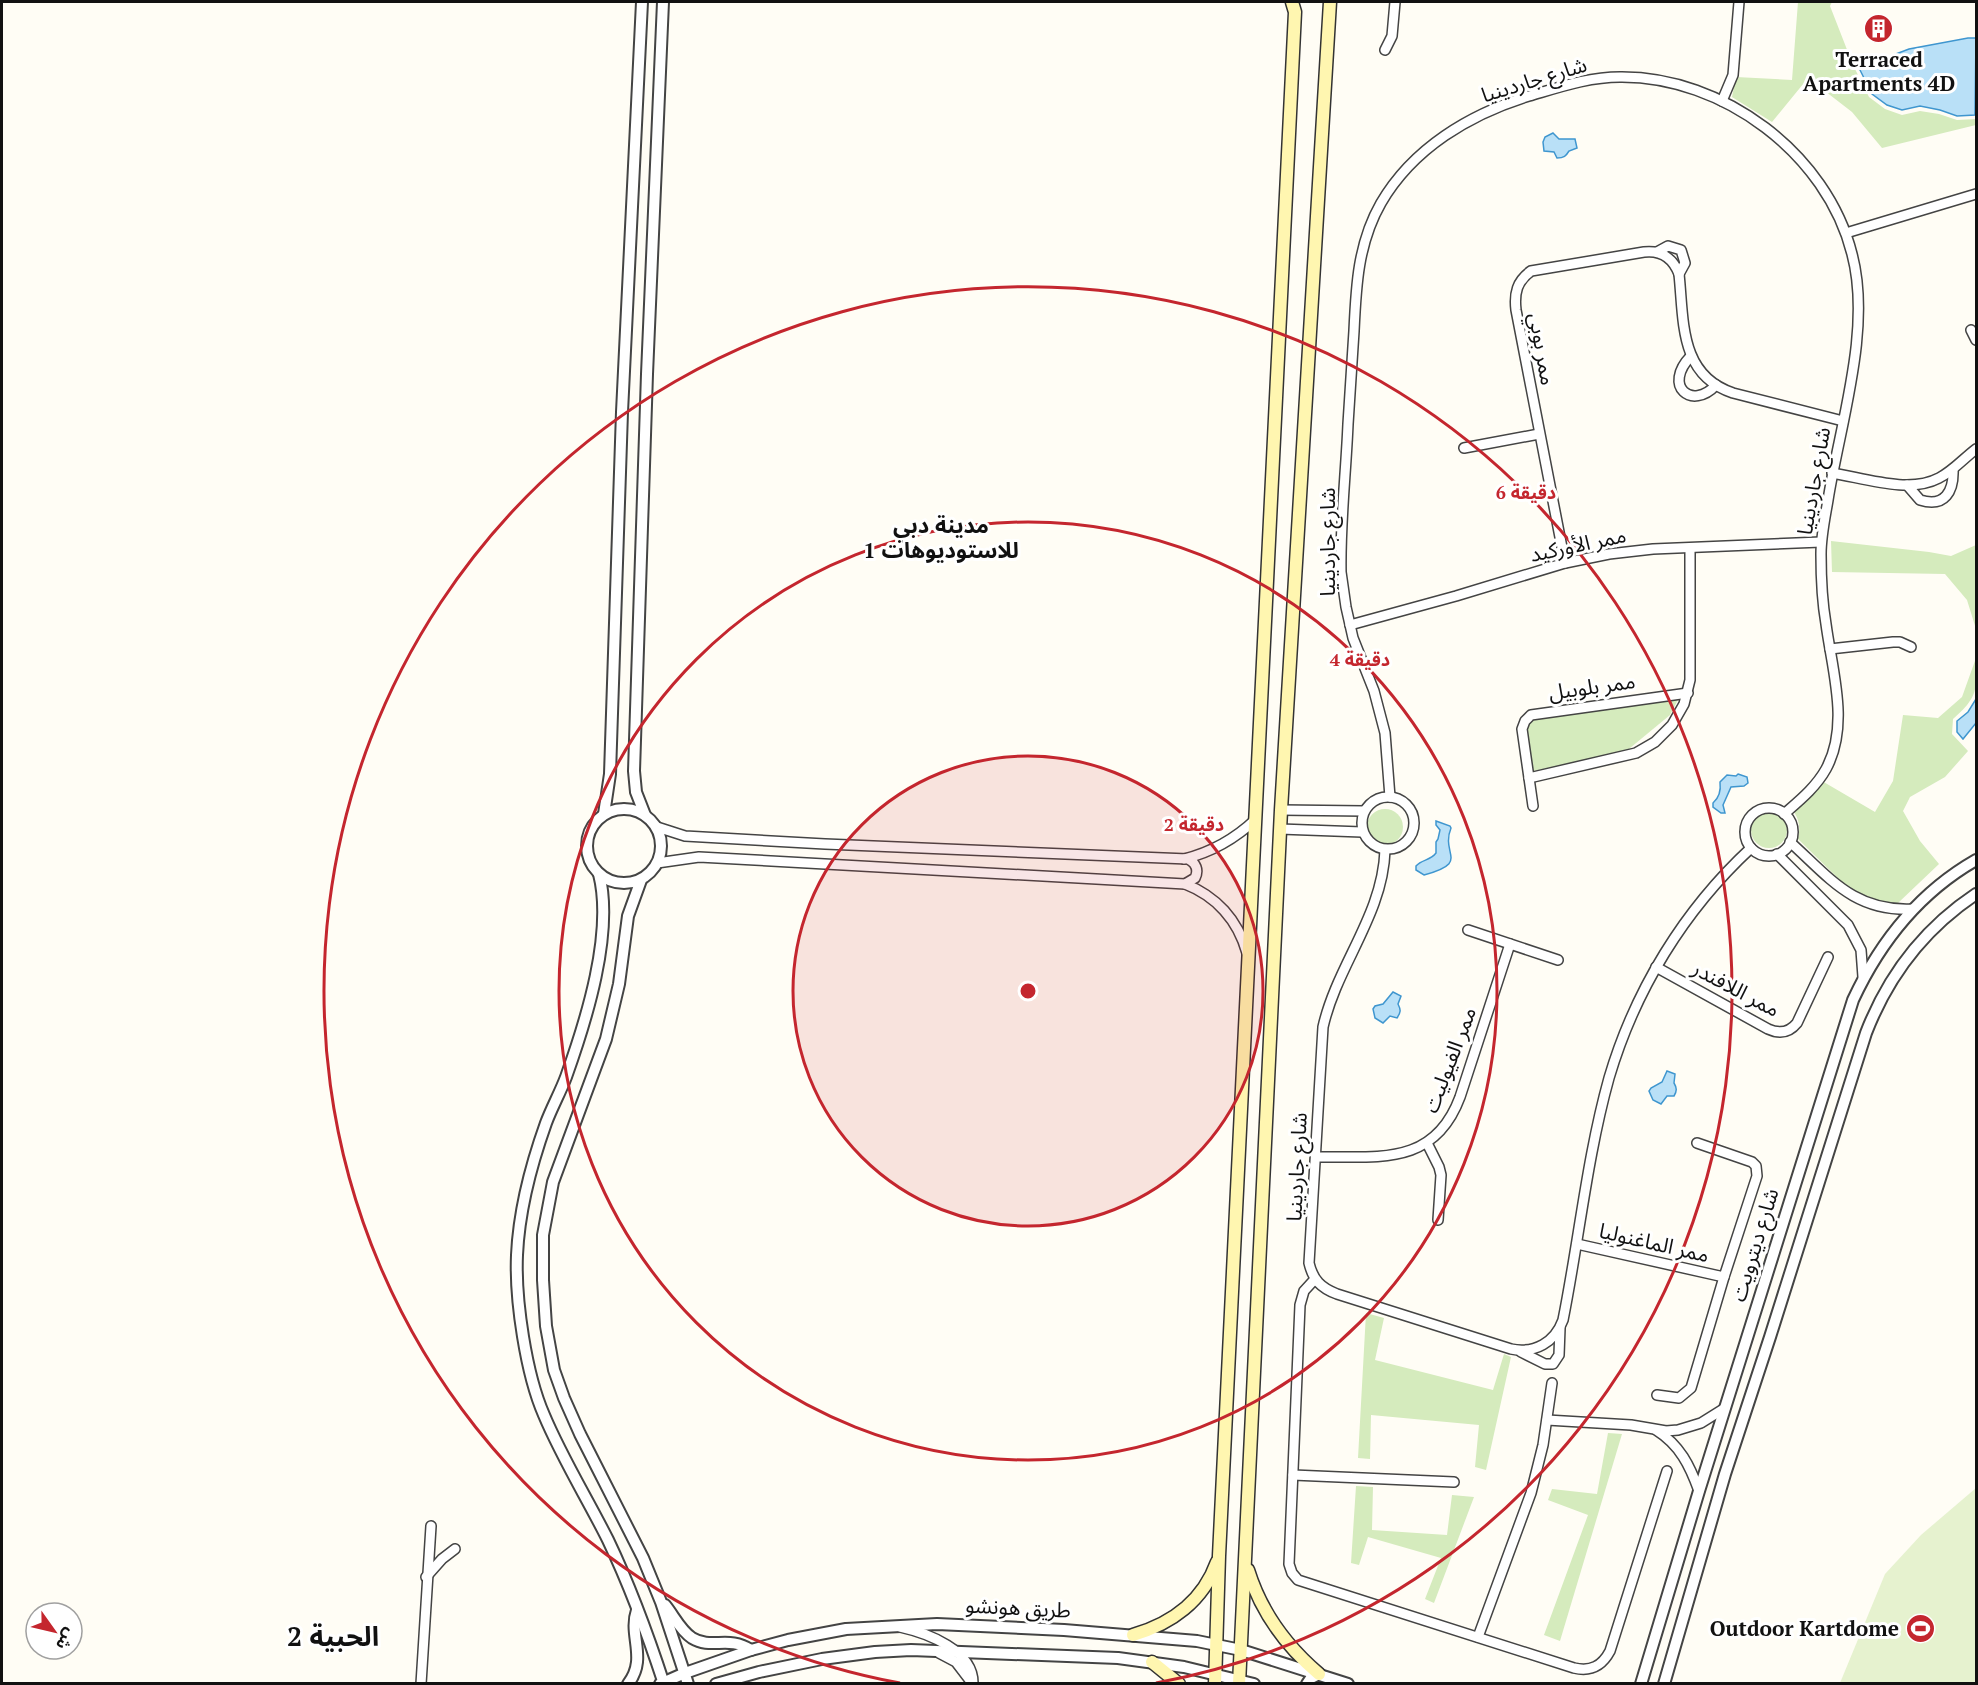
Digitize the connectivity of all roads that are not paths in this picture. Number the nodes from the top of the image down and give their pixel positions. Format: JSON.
{"nodes":[{"id":1,"x":642,"y":2,"type":"edge"},
{"id":2,"x":663,"y":2,"type":"edge"},
{"id":3,"x":1330,"y":2,"type":"edge"},
{"id":4,"x":1395,"y":2,"type":"edge"},
{"id":5,"x":1739,"y":2,"type":"edge"},
{"id":6,"x":1294,"y":5,"type":"edge"},
{"id":7,"x":1385,"y":50,"type":"dead end"},
{"id":8,"x":1722,"y":101,"type":"junction"},
{"id":9,"x":1977,"y":194,"type":"edge"},
{"id":10,"x":1846,"y":234,"type":"junction"},
{"id":11,"x":1971,"y":330,"type":"dead end"},
{"id":12,"x":1977,"y":340,"type":"edge"},
{"id":13,"x":1690,"y":356,"type":"junction"},
{"id":14,"x":1716,"y":385,"type":"junction"},
{"id":15,"x":1843,"y":421,"type":"junction"},
{"id":16,"x":1539,"y":434,"type":"junction"},
{"id":17,"x":1464,"y":448,"type":"dead end"},
{"id":18,"x":1977,"y":449,"type":"edge"},
{"id":19,"x":1953,"y":469,"type":"junction"},
{"id":20,"x":1832,"y":473,"type":"junction"},
{"id":21,"x":1907,"y":485,"type":"junction"},
{"id":22,"x":1821,"y":542,"type":"junction"},
{"id":23,"x":1690,"y":549,"type":"junction"},
{"id":24,"x":1565,"y":563,"type":"junction"},
{"id":25,"x":1350,"y":625,"type":"junction"},
{"id":26,"x":1911,"y":647,"type":"dead end"},
{"id":27,"x":1830,"y":649,"type":"junction"},
{"id":28,"x":1688,"y":693,"type":"junction"},
{"id":29,"x":1529,"y":778,"type":"junction"},
{"id":30,"x":1390,"y":797,"type":"junction"},
{"id":31,"x":1533,"y":806,"type":"dead end"},
{"id":32,"x":1281,"y":810,"type":"junction"},
{"id":33,"x":1364,"y":811,"type":"junction"},
{"id":34,"x":604,"y":814,"type":"junction"},
{"id":35,"x":1784,"y":814,"type":"junction"},
{"id":36,"x":645,"y":815,"type":"junction"},
{"id":37,"x":1256,"y":819,"type":"junction"},
{"id":38,"x":657,"y":827,"type":"junction"},
{"id":39,"x":1280,"y":829,"type":"junction"},
{"id":40,"x":1362,"y":831,"type":"junction"},
{"id":41,"x":1790,"y":842,"type":"junction"},
{"id":42,"x":1751,"y":848,"type":"junction"},
{"id":43,"x":1385,"y":850,"type":"junction"},
{"id":44,"x":1777,"y":854,"type":"junction"},
{"id":45,"x":1184,"y":859,"type":"junction"},
{"id":46,"x":1977,"y":860,"type":"edge"},
{"id":47,"x":657,"y":863,"type":"junction"},
{"id":48,"x":599,"y":874,"type":"junction"},
{"id":49,"x":641,"y":880,"type":"junction"},
{"id":50,"x":1185,"y":884,"type":"junction"},
{"id":51,"x":1977,"y":894,"type":"edge"},
{"id":52,"x":1913,"y":909,"type":"junction"},
{"id":53,"x":1468,"y":930,"type":"dead end"},
{"id":54,"x":1510,"y":945,"type":"junction"},
{"id":55,"x":1828,"y":957,"type":"dead end"},
{"id":56,"x":1558,"y":960,"type":"dead end"},
{"id":57,"x":1248,"y":961,"type":"junction"},
{"id":58,"x":1656,"y":967,"type":"junction"},
{"id":59,"x":1863,"y":977,"type":"junction"},
{"id":60,"x":1427,"y":1143,"type":"junction"},
{"id":61,"x":1697,"y":1143,"type":"dead end"},
{"id":62,"x":1316,"y":1157,"type":"junction"},
{"id":63,"x":1438,"y":1220,"type":"dead end"},
{"id":64,"x":1577,"y":1244,"type":"junction"},
{"id":65,"x":1724,"y":1277,"type":"junction"},
{"id":66,"x":1315,"y":1279,"type":"junction"},
{"id":67,"x":1560,"y":1328,"type":"junction"},
{"id":68,"x":1518,"y":1351,"type":"junction"},
{"id":69,"x":1552,"y":1383,"type":"dead end"},
{"id":70,"x":1657,"y":1395,"type":"dead end"},
{"id":71,"x":1725,"y":1408,"type":"junction"},
{"id":72,"x":1547,"y":1420,"type":"junction"},
{"id":73,"x":1654,"y":1429,"type":"junction"},
{"id":74,"x":1667,"y":1471,"type":"dead end"},
{"id":75,"x":1293,"y":1475,"type":"junction"},
{"id":76,"x":1454,"y":1482,"type":"dead end"},
{"id":77,"x":1699,"y":1491,"type":"junction"},
{"id":78,"x":431,"y":1526,"type":"dead end"},
{"id":79,"x":454,"y":1549,"type":"dead end"},
{"id":80,"x":1220,"y":1556,"type":"junction"},
{"id":81,"x":1246,"y":1562,"type":"junction"},
{"id":82,"x":426,"y":1577,"type":"junction"},
{"id":83,"x":661,"y":1602,"type":"junction"},
{"id":84,"x":638,"y":1610,"type":"junction"},
{"id":85,"x":889,"y":1625,"type":"junction"},
{"id":86,"x":1133,"y":1635,"type":"junction"},
{"id":87,"x":1478,"y":1637,"type":"junction"},
{"id":88,"x":1217,"y":1644,"type":"junction"},
{"id":89,"x":751,"y":1650,"type":"junction"},
{"id":90,"x":1241,"y":1650,"type":"junction"},
{"id":91,"x":939,"y":1653,"type":"junction"},
{"id":92,"x":958,"y":1653,"type":"junction"},
{"id":93,"x":1152,"y":1662,"type":"junction"},
{"id":94,"x":759,"y":1672,"type":"junction"},
{"id":95,"x":1319,"y":1674,"type":"junction"},
{"id":96,"x":686,"y":1678,"type":"edge"},
{"id":97,"x":1215,"y":1678,"type":"edge"},
{"id":98,"x":1240,"y":1681,"type":"edge"},
{"id":99,"x":421,"y":1683,"type":"edge"},
{"id":100,"x":628,"y":1683,"type":"edge"},
{"id":101,"x":663,"y":1683,"type":"edge"},
{"id":102,"x":716,"y":1683,"type":"edge"},
{"id":103,"x":747,"y":1683,"type":"edge"},
{"id":104,"x":973,"y":1683,"type":"edge"},
{"id":105,"x":1179,"y":1683,"type":"edge"},
{"id":106,"x":1254,"y":1683,"type":"edge"},
{"id":107,"x":1307,"y":1683,"type":"edge"},
{"id":108,"x":1348,"y":1683,"type":"edge"},
{"id":109,"x":1641,"y":1683,"type":"edge"},
{"id":110,"x":1664,"y":1683,"type":"edge"}],
"edges":[{"from":1,"to":34,"type":"street"},
{"from":2,"to":36,"type":"street"},
{"from":3,"to":32,"type":"main road"},
{"from":4,"to":7,"type":"street"},
{"from":5,"to":8,"type":"street"},
{"from":6,"to":37,"type":"main road"},
{"from":8,"to":10,"type":"street","name":"شارع جاردينيا"},
{"from":8,"to":25,"type":"street","name":"شارع جاردينيا"},
{"from":9,"to":10,"type":"street"},
{"from":10,"to":15,"type":"street","name":"شارع جاردينيا"},
{"from":11,"to":12,"type":"street"},
{"from":13,"to":14,"type":"street","name":"ممر بوبي"},
{"from":13,"to":14,"type":"street"},
{"from":13,"to":16,"type":"street","name":"ممر بوبي"},
{"from":14,"to":15,"type":"street","name":"ممر بوبي"},
{"from":15,"to":20,"type":"street","name":"شارع جاردينيا"},
{"from":16,"to":17,"type":"street"},
{"from":16,"to":24,"type":"street","name":"ممر بوبي"},
{"from":18,"to":19,"type":"street"},
{"from":19,"to":21,"type":"street"},
{"from":19,"to":21,"type":"street"},
{"from":20,"to":21,"type":"street"},
{"from":20,"to":22,"type":"street","name":"شارع جاردينيا"},
{"from":22,"to":23,"type":"street","name":"ممر الأوركيد"},
{"from":22,"to":27,"type":"street","name":"شارع جاردينيا"},
{"from":23,"to":24,"type":"street","name":"ممر الأوركيد"},
{"from":23,"to":28,"type":"street"},
{"from":24,"to":25,"type":"street","name":"ممر الأوركيد"},
{"from":25,"to":30,"type":"street","name":"شارع جاردينيا"},
{"from":26,"to":27,"type":"street"},
{"from":27,"to":35,"type":"street","name":"شارع جاردينيا"},
{"from":28,"to":29,"type":"street"},
{"from":28,"to":29,"type":"street","name":"ممر بلوبيل"},
{"from":29,"to":31,"type":"street","name":"ممر بلوبيل"},
{"from":30,"to":33,"type":"street"},
{"from":30,"to":43,"type":"street"},
{"from":32,"to":33,"type":"street"},
{"from":32,"to":39,"type":"main road"},
{"from":33,"to":40,"type":"street"},
{"from":34,"to":36,"type":"street"},
{"from":34,"to":48,"type":"street"},
{"from":35,"to":41,"type":"street"},
{"from":35,"to":42,"type":"street"},
{"from":36,"to":38,"type":"street"},
{"from":37,"to":45,"type":"street"},
{"from":37,"to":57,"type":"main road"},
{"from":38,"to":45,"type":"street"},
{"from":38,"to":47,"type":"street"},
{"from":39,"to":40,"type":"street"},
{"from":39,"to":81,"type":"main road"},
{"from":40,"to":43,"type":"street"},
{"from":41,"to":44,"type":"street"},
{"from":41,"to":52,"type":"street"},
{"from":42,"to":44,"type":"street"},
{"from":42,"to":58,"type":"street"},
{"from":43,"to":62,"type":"street","name":"شارع جاردينيا"},
{"from":44,"to":59,"type":"street"},
{"from":45,"to":50,"type":"street"},
{"from":46,"to":52,"type":"street","name":"شارع ديترويت"},
{"from":47,"to":49,"type":"street"},
{"from":47,"to":50,"type":"street"},
{"from":48,"to":49,"type":"street"},
{"from":48,"to":84,"type":"street"},
{"from":49,"to":83,"type":"street"},
{"from":50,"to":57,"type":"street"},
{"from":51,"to":110,"type":"street","name":"شارع ديترويت"},
{"from":52,"to":59,"type":"street","name":"شارع ديترويت"},
{"from":53,"to":54,"type":"street"},
{"from":54,"to":56,"type":"street"},
{"from":54,"to":60,"type":"street","name":"ممر الفيوليت"},
{"from":55,"to":58,"type":"street","name":"ممر اللافندر"},
{"from":57,"to":80,"type":"main road"},
{"from":58,"to":64,"type":"street"},
{"from":59,"to":71,"type":"street","name":"شارع ديترويت"},
{"from":60,"to":62,"type":"street","name":"ممر الفيوليت"},
{"from":60,"to":63,"type":"street"},
{"from":61,"to":65,"type":"street","name":"ممر الماغنوليا"},
{"from":62,"to":66,"type":"street","name":"شارع جاردينيا"},
{"from":64,"to":65,"type":"street","name":"ممر الماغنوليا"},
{"from":64,"to":67,"type":"street"},
{"from":65,"to":70,"type":"street","name":"ممر الماغنوليا"},
{"from":66,"to":68,"type":"street"},
{"from":66,"to":75,"type":"street"},
{"from":67,"to":68,"type":"street"},
{"from":67,"to":68,"type":"street"},
{"from":69,"to":72,"type":"street"},
{"from":71,"to":73,"type":"street"},
{"from":71,"to":77,"type":"street","name":"شارع ديترويت"},
{"from":72,"to":73,"type":"street"},
{"from":72,"to":87,"type":"street"},
{"from":73,"to":77,"type":"street"},
{"from":74,"to":87,"type":"street"},
{"from":75,"to":76,"type":"street"},
{"from":75,"to":87,"type":"street"},
{"from":77,"to":109,"type":"street","name":"شارع ديترويت"},
{"from":78,"to":82,"type":"street"},
{"from":79,"to":82,"type":"street"},
{"from":80,"to":86,"type":"main road"},
{"from":80,"to":88,"type":"main road"},
{"from":81,"to":90,"type":"main road"},
{"from":81,"to":95,"type":"main road"},
{"from":82,"to":99,"type":"street"},
{"from":83,"to":89,"type":"street"},
{"from":83,"to":96,"type":"street"},
{"from":84,"to":100,"type":"street"},
{"from":84,"to":101,"type":"street"},
{"from":85,"to":86,"type":"street","name":"طريق هونشو"},
{"from":85,"to":89,"type":"street","name":"طريق هونشو"},
{"from":85,"to":92,"type":"street"},
{"from":86,"to":88,"type":"street","name":"طريق هونشو"},
{"from":88,"to":90,"type":"street","name":"طريق هونشو"},
{"from":88,"to":97,"type":"main road"},
{"from":89,"to":96,"type":"street","name":"طريق هونشو"},
{"from":90,"to":95,"type":"street","name":"طريق هونشو"},
{"from":90,"to":98,"type":"main road"},
{"from":91,"to":92,"type":"street"},
{"from":91,"to":94,"type":"street"},
{"from":91,"to":104,"type":"street"},
{"from":92,"to":93,"type":"street"},
{"from":92,"to":104,"type":"street"},
{"from":93,"to":97,"type":"street"},
{"from":93,"to":105,"type":"main road"},
{"from":94,"to":102,"type":"street"},
{"from":94,"to":103,"type":"street"},
{"from":95,"to":107,"type":"street"},
{"from":95,"to":108,"type":"street","name":"طريق هونشو"},
{"from":96,"to":101,"type":"street","name":"طريق هونشو"},
{"from":97,"to":98,"type":"street"},
{"from":98,"to":106,"type":"street"}]}
